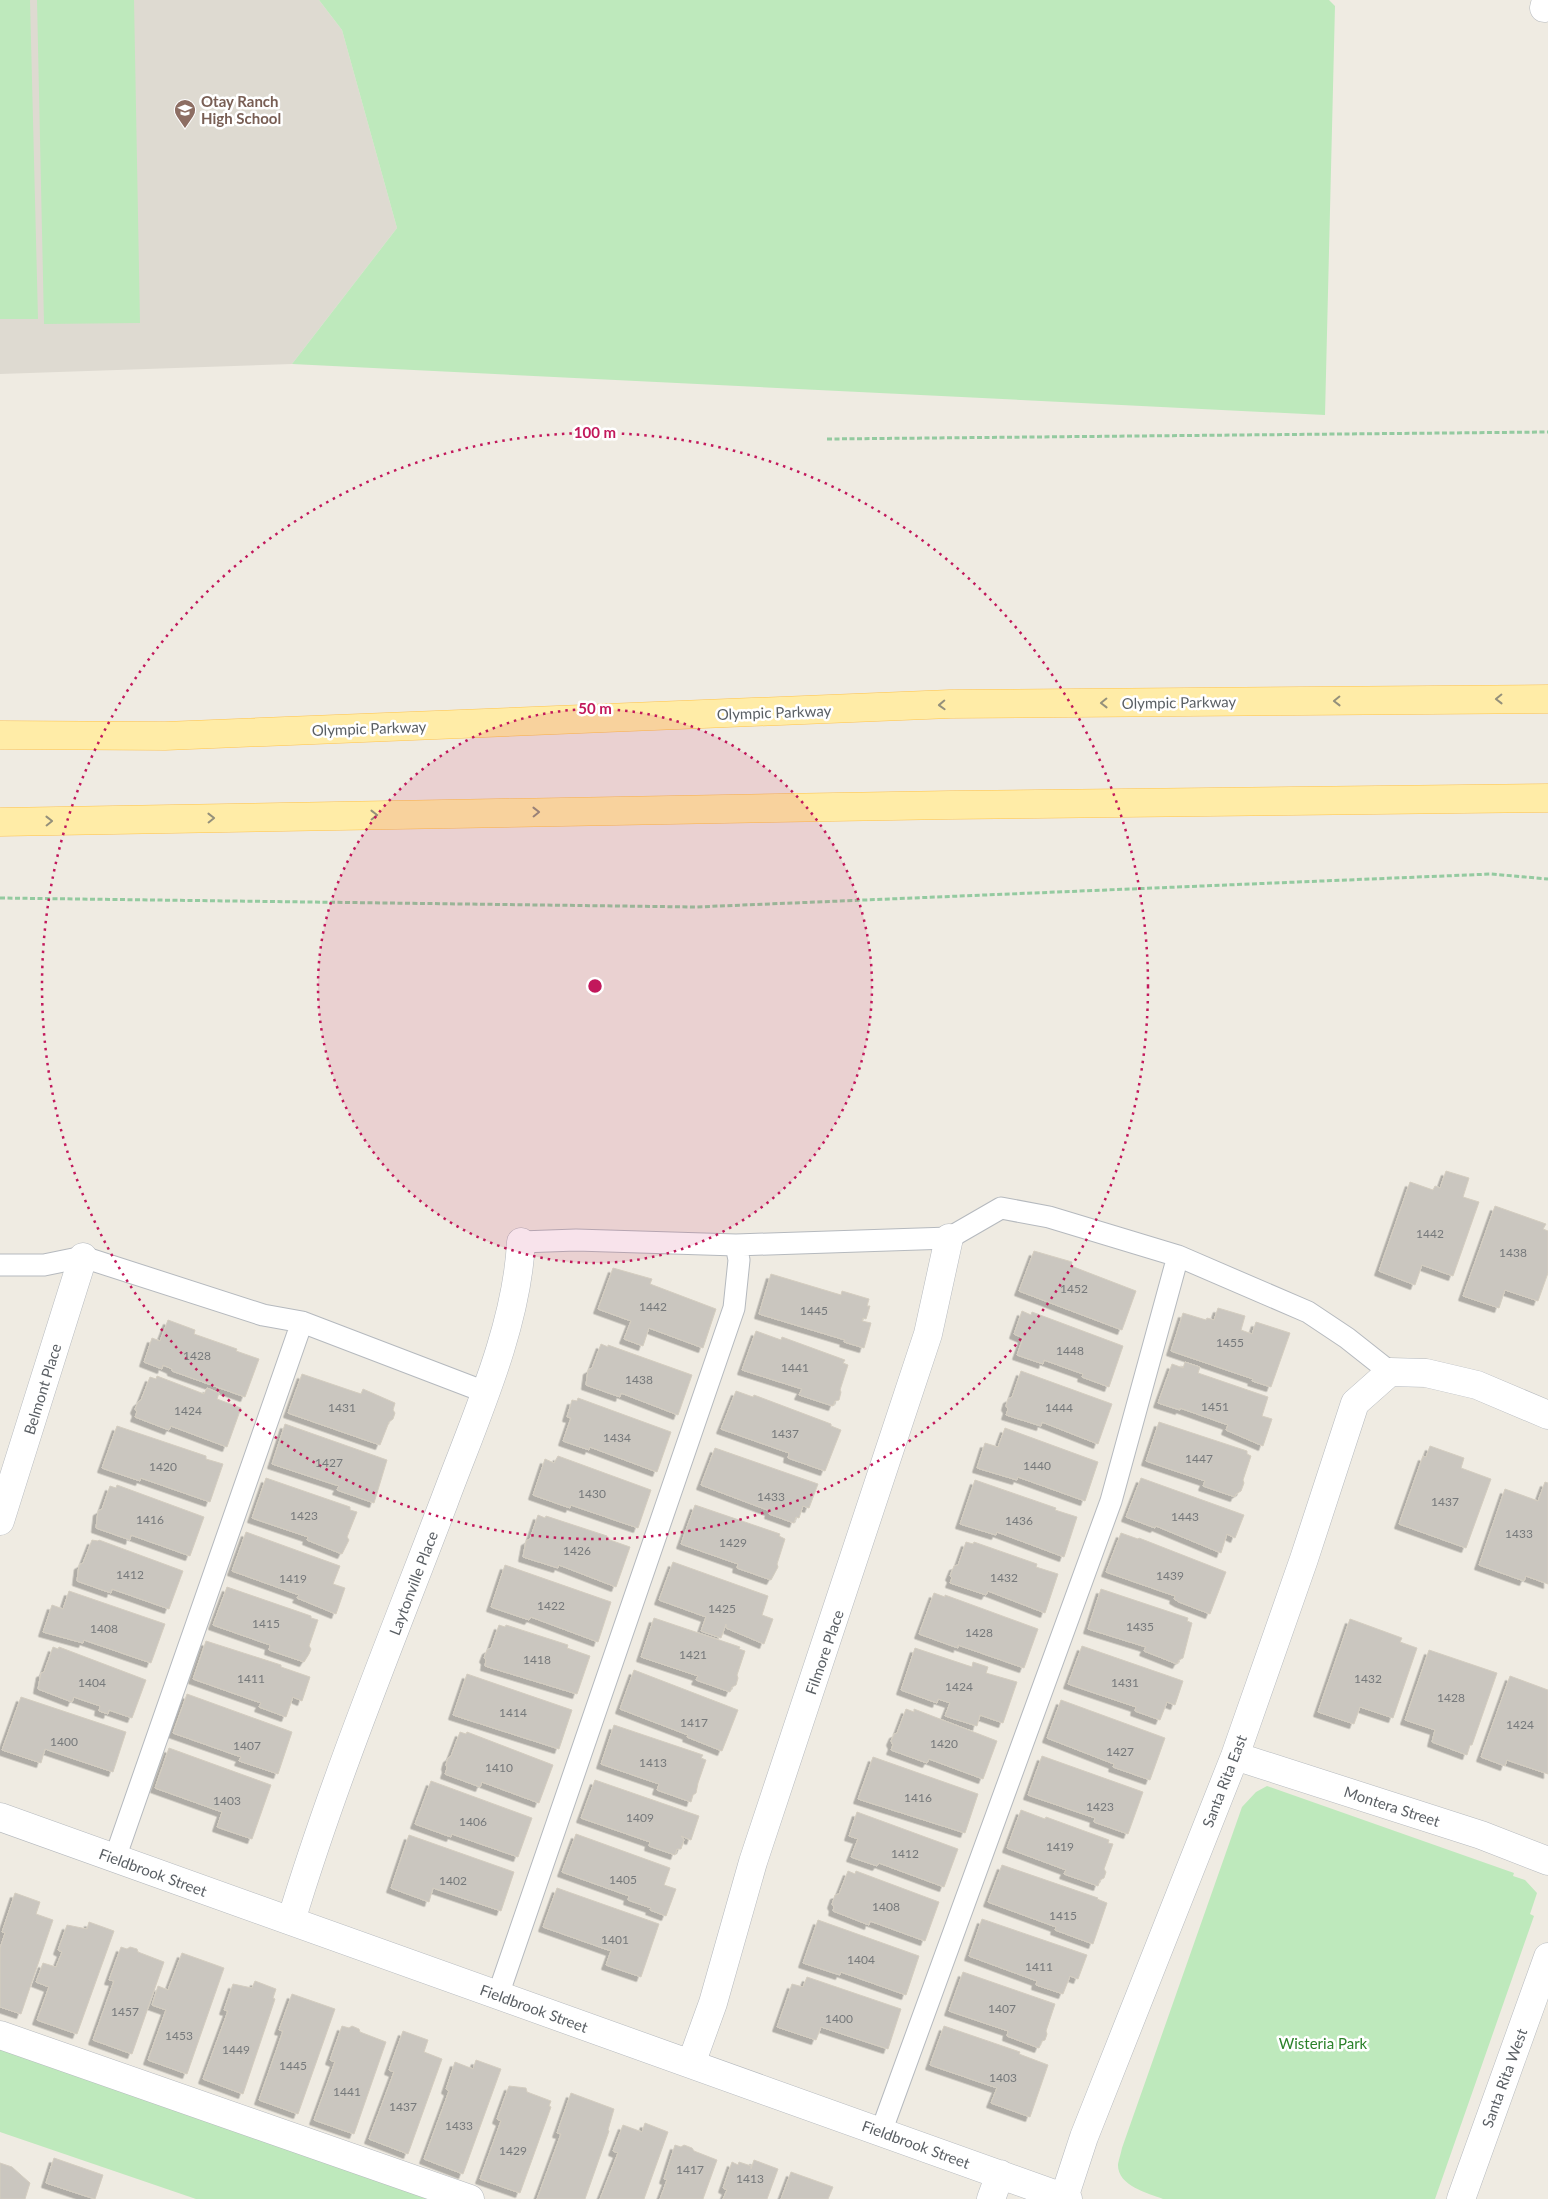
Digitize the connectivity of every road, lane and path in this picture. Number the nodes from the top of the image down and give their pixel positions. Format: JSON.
{"nodes":[{"id":1,"x":1548,"y":432,"type":"edge"},
{"id":2,"x":827,"y":439,"type":"dead end"},
{"id":3,"x":1548,"y":698,"type":"edge"},
{"id":4,"x":0,"y":736,"type":"edge"},
{"id":5,"x":1548,"y":798,"type":"edge"},
{"id":6,"x":0,"y":822,"type":"edge"},
{"id":7,"x":1548,"y":879,"type":"edge"},
{"id":8,"x":0,"y":898,"type":"edge"},
{"id":9,"x":949,"y":1238,"type":"junction"},
{"id":10,"x":521,"y":1242,"type":"joint"},
{"id":11,"x":736,"y":1245,"type":"junction"},
{"id":12,"x":1178,"y":1256,"type":"junction"},
{"id":13,"x":83,"y":1257,"type":"junction"},
{"id":14,"x":0,"y":1265,"type":"edge"},
{"id":15,"x":302,"y":1322,"type":"junction"},
{"id":16,"x":1390,"y":1372,"type":"junction"},
{"id":17,"x":485,"y":1392,"type":"junction"},
{"id":18,"x":1548,"y":1415,"type":"edge"},
{"id":19,"x":0,"y":1520,"type":"edge"},
{"id":20,"x":1235,"y":1756,"type":"junction"},
{"id":21,"x":0,"y":1817,"type":"edge"},
{"id":22,"x":115,"y":1858,"type":"junction"},
{"id":23,"x":1548,"y":1861,"type":"edge"},
{"id":24,"x":291,"y":1921,"type":"junction"},
{"id":25,"x":1548,"y":1958,"type":"edge"},
{"id":26,"x":498,"y":1995,"type":"junction"},
{"id":27,"x":0,"y":2035,"type":"edge"},
{"id":28,"x":691,"y":2064,"type":"junction"},
{"id":29,"x":881,"y":2132,"type":"junction"},
{"id":30,"x":996,"y":2187,"type":"edge"},
{"id":31,"x":1066,"y":2198,"type":"edge"},
{"id":32,"x":470,"y":2199,"type":"edge"},
{"id":33,"x":1461,"y":2199,"type":"edge"}],
"edges":[{"from":1,"to":2,"type":"path"},
{"from":3,"to":4,"type":"main road","name":"Olympic Parkway","one_way":true},
{"from":6,"to":5,"type":"main road","one_way":true},
{"from":7,"to":8,"type":"path"},
{"from":9,"to":11,"type":"lane"},
{"from":9,"to":12,"type":"lane"},
{"from":9,"to":28,"type":"street","name":"Filmore Place"},
{"from":10,"to":11,"type":"lane"},
{"from":10,"to":17,"type":"street","name":"Laytonville Place"},
{"from":11,"to":26,"type":"lane"},
{"from":12,"to":16,"type":"lane"},
{"from":12,"to":29,"type":"lane"},
{"from":13,"to":14,"type":"lane"},
{"from":13,"to":15,"type":"lane"},
{"from":13,"to":19,"type":"street","name":"Belmont Place"},
{"from":15,"to":17,"type":"lane"},
{"from":15,"to":22,"type":"lane"},
{"from":16,"to":18,"type":"street"},
{"from":16,"to":20,"type":"street","name":"Santa Rita East"},
{"from":17,"to":24,"type":"street","name":"Laytonville Place"},
{"from":20,"to":23,"type":"street","name":"Montera Street"},
{"from":20,"to":31,"type":"street","name":"Santa Rita East"},
{"from":21,"to":22,"type":"street","name":"Fieldbrook Street"},
{"from":22,"to":24,"type":"street","name":"Fieldbrook Street"},
{"from":24,"to":26,"type":"street","name":"Fieldbrook Street"},
{"from":25,"to":33,"type":"street","name":"Santa Rita West"},
{"from":26,"to":28,"type":"street","name":"Fieldbrook Street"},
{"from":27,"to":32,"type":"street"},
{"from":28,"to":29,"type":"street","name":"Fieldbrook Street"},
{"from":29,"to":30,"type":"street","name":"Fieldbrook Street"},
{"from":30,"to":31,"type":"street","name":"Fieldbrook Street"}]}
